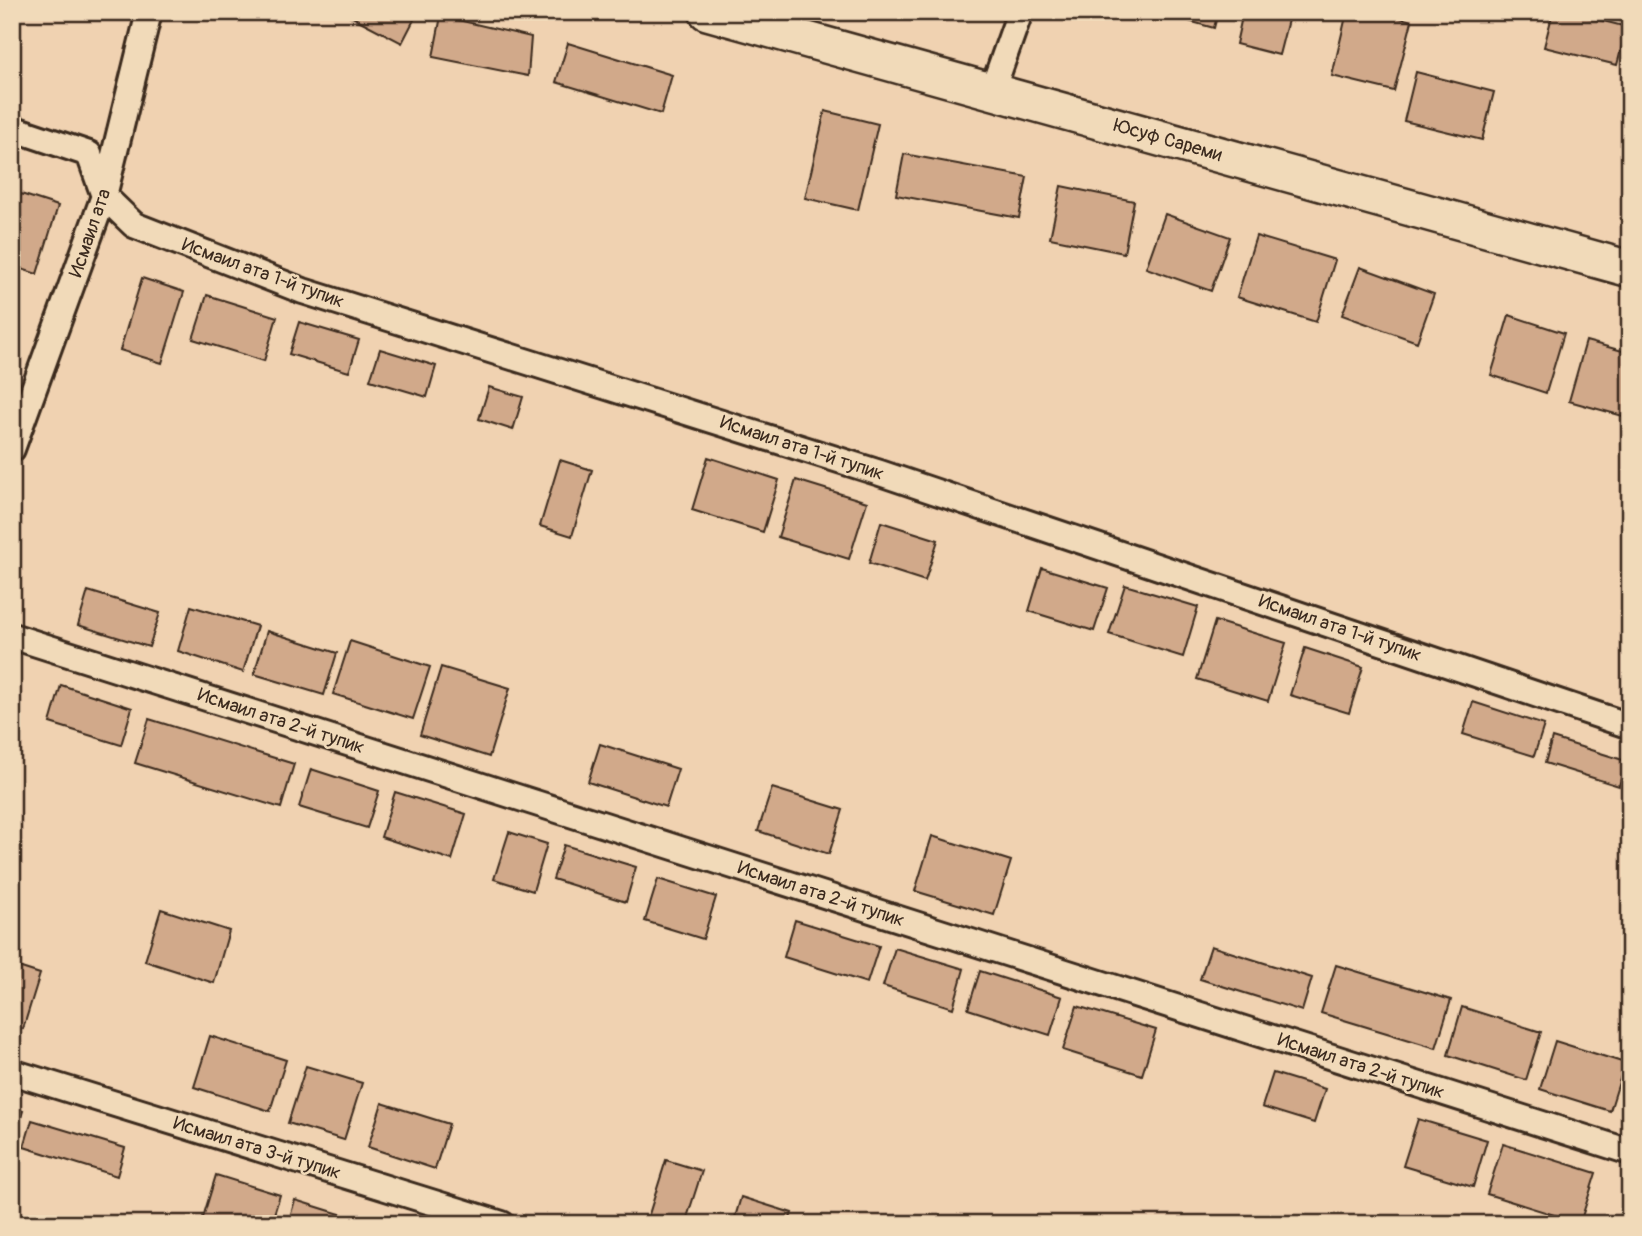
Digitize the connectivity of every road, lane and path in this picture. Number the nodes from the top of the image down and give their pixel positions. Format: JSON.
{"nodes":[{"id":1,"x":149,"y":12,"type":"edge"},
{"id":2,"x":707,"y":12,"type":"edge"},
{"id":3,"x":1020,"y":12,"type":"edge"},
{"id":4,"x":992,"y":91,"type":"junction"},
{"id":5,"x":12,"y":128,"type":"edge"},
{"id":6,"x":104,"y":197,"type":"junction"},
{"id":7,"x":1630,"y":269,"type":"edge"},
{"id":8,"x":12,"y":449,"type":"edge"},
{"id":9,"x":12,"y":636,"type":"edge"},
{"id":10,"x":1630,"y":726,"type":"edge"},
{"id":11,"x":12,"y":1072,"type":"edge"},
{"id":12,"x":1630,"y":1152,"type":"edge"},
{"id":13,"x":502,"y":1224,"type":"edge"}],
"edges":[{"from":1,"to":6,"type":"street","name":"Исмаил ата"},
{"from":2,"to":4,"type":"main road","name":"Юсуф Сареми"},
{"from":3,"to":4,"type":"street"},
{"from":4,"to":7,"type":"main road","name":"Юсуф Сареми"},
{"from":5,"to":6,"type":"street","name":"Исмаил ата 1-й тупик"},
{"from":6,"to":8,"type":"street","name":"Исмаил ата"},
{"from":6,"to":10,"type":"street","name":"Исмаил ата 1-й тупик"},
{"from":9,"to":12,"type":"street","name":"Исмаил ата 2-й тупик"},
{"from":11,"to":13,"type":"street","name":"Исмаил ата 3-й тупик"}]}
